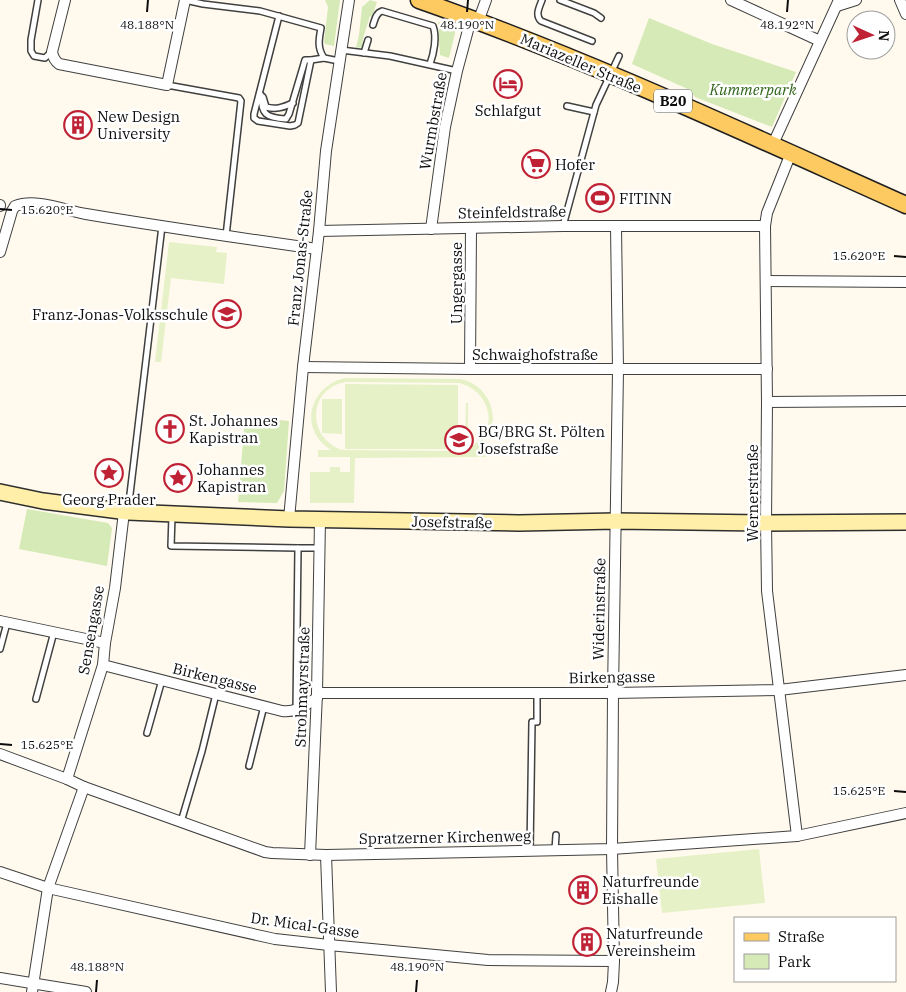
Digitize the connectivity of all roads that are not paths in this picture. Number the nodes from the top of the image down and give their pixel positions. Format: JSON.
{"nodes":[{"id":1,"x":38,"y":0,"type":"edge"},
{"id":2,"x":65,"y":0,"type":"edge"},
{"id":3,"x":185,"y":0,"type":"edge"},
{"id":4,"x":349,"y":0,"type":"edge"},
{"id":5,"x":419,"y":0,"type":"edge"},
{"id":6,"x":486,"y":0,"type":"edge"},
{"id":7,"x":542,"y":0,"type":"edge"},
{"id":8,"x":560,"y":0,"type":"edge"},
{"id":9,"x":730,"y":0,"type":"edge"},
{"id":10,"x":856,"y":0,"type":"edge"},
{"id":11,"x":900,"y":0,"type":"edge"},
{"id":12,"x":838,"y":3,"type":"edge"},
{"id":13,"x":906,"y":14,"type":"edge"},
{"id":14,"x":279,"y":16,"type":"junction"},
{"id":15,"x":601,"y":18,"type":"dead end"},
{"id":16,"x":475,"y":20,"type":"junction"},
{"id":17,"x":373,"y":25,"type":"dead end"},
{"id":18,"x":368,"y":40,"type":"dead end"},
{"id":19,"x":820,"y":40,"type":"junction"},
{"id":20,"x":592,"y":41,"type":"dead end"},
{"id":21,"x":52,"y":52,"type":"junction"},
{"id":22,"x":364,"y":52,"type":"junction"},
{"id":23,"x":340,"y":56,"type":"junction"},
{"id":24,"x":619,"y":56,"type":"dead end"},
{"id":25,"x":324,"y":58,"type":"junction"},
{"id":26,"x":311,"y":60,"type":"junction"},
{"id":27,"x":430,"y":64,"type":"junction"},
{"id":28,"x":457,"y":71,"type":"junction"},
{"id":29,"x":610,"y":74,"type":"junction"},
{"id":30,"x":167,"y":85,"type":"junction"},
{"id":31,"x":261,"y":87,"type":"junction"},
{"id":32,"x":293,"y":102,"type":"junction"},
{"id":33,"x":568,"y":106,"type":"dead end"},
{"id":34,"x":594,"y":112,"type":"junction"},
{"id":35,"x":773,"y":144,"type":"junction"},
{"id":36,"x":791,"y":153,"type":"junction"},
{"id":37,"x":906,"y":205,"type":"edge"},
{"id":38,"x":162,"y":226,"type":"junction"},
{"id":39,"x":563,"y":226,"type":"junction"},
{"id":40,"x":616,"y":226,"type":"junction"},
{"id":41,"x":765,"y":226,"type":"junction"},
{"id":42,"x":471,"y":228,"type":"junction"},
{"id":43,"x":432,"y":229,"type":"junction"},
{"id":44,"x":319,"y":231,"type":"junction"},
{"id":45,"x":226,"y":236,"type":"junction"},
{"id":46,"x":317,"y":249,"type":"junction"},
{"id":47,"x":0,"y":252,"type":"edge"},
{"id":48,"x":766,"y":281,"type":"junction"},
{"id":49,"x":906,"y":282,"type":"edge"},
{"id":50,"x":303,"y":367,"type":"junction"},
{"id":51,"x":470,"y":369,"type":"junction"},
{"id":52,"x":766,"y":369,"type":"junction"},
{"id":53,"x":618,"y":370,"type":"junction"},
{"id":54,"x":906,"y":401,"type":"edge"},
{"id":55,"x":767,"y":402,"type":"junction"},
{"id":56,"x":0,"y":492,"type":"edge"},
{"id":57,"x":126,"y":512,"type":"junction"},
{"id":58,"x":172,"y":514,"type":"junction"},
{"id":59,"x":289,"y":519,"type":"junction"},
{"id":60,"x":320,"y":520,"type":"junction"},
{"id":61,"x":616,"y":521,"type":"junction"},
{"id":62,"x":906,"y":522,"type":"edge"},
{"id":63,"x":766,"y":523,"type":"junction"},
{"id":64,"x":298,"y":548,"type":"junction"},
{"id":65,"x":320,"y":548,"type":"junction"},
{"id":66,"x":3,"y":622,"type":"edge"},
{"id":67,"x":54,"y":632,"type":"junction"},
{"id":68,"x":106,"y":643,"type":"junction"},
{"id":69,"x":0,"y":649,"type":"edge"},
{"id":70,"x":103,"y":665,"type":"junction"},
{"id":71,"x":906,"y":675,"type":"edge"},
{"id":72,"x":162,"y":680,"type":"junction"},
{"id":73,"x":780,"y":690,"type":"junction"},
{"id":74,"x":537,"y":693,"type":"junction"},
{"id":75,"x":613,"y":693,"type":"junction"},
{"id":76,"x":216,"y":694,"type":"junction"},
{"id":77,"x":317,"y":695,"type":"junction"},
{"id":78,"x":36,"y":699,"type":"dead end"},
{"id":79,"x":264,"y":706,"type":"junction"},
{"id":80,"x":296,"y":710,"type":"junction"},
{"id":81,"x":147,"y":732,"type":"dead end"},
{"id":82,"x":0,"y":754,"type":"edge"},
{"id":83,"x":249,"y":766,"type":"dead end"},
{"id":84,"x":67,"y":779,"type":"junction"},
{"id":85,"x":84,"y":787,"type":"junction"},
{"id":86,"x":906,"y":813,"type":"edge"},
{"id":87,"x":181,"y":822,"type":"junction"},
{"id":88,"x":556,"y":835,"type":"dead end"},
{"id":89,"x":797,"y":836,"type":"junction"},
{"id":90,"x":612,"y":849,"type":"junction"},
{"id":91,"x":530,"y":850,"type":"junction"},
{"id":92,"x":555,"y":850,"type":"junction"},
{"id":93,"x":310,"y":855,"type":"junction"},
{"id":94,"x":326,"y":855,"type":"junction"},
{"id":95,"x":0,"y":872,"type":"edge"},
{"id":96,"x":48,"y":888,"type":"junction"},
{"id":97,"x":329,"y":945,"type":"junction"},
{"id":98,"x":614,"y":961,"type":"junction"},
{"id":99,"x":0,"y":978,"type":"edge"},
{"id":100,"x":32,"y":989,"type":"edge"},
{"id":101,"x":86,"y":992,"type":"edge"},
{"id":102,"x":331,"y":992,"type":"edge"},
{"id":103,"x":611,"y":992,"type":"edge"}],
"edges":[{"from":1,"to":21,"type":"lane"},
{"from":2,"to":21,"type":"street"},
{"from":3,"to":14,"type":"lane"},
{"from":3,"to":30,"type":"street"},
{"from":4,"to":23,"type":"street","name":"Franz Jonas-Straße"},
{"from":5,"to":16,"type":"main road","name":"Mariazeller Straße","number":"B20"},
{"from":6,"to":16,"type":"street","name":"Wurmbstraße"},
{"from":7,"to":20,"type":"lane"},
{"from":8,"to":15,"type":"lane"},
{"from":9,"to":19,"type":"street"},
{"from":10,"to":12,"type":"street"},
{"from":11,"to":13,"type":"street"},
{"from":12,"to":19,"type":"street"},
{"from":14,"to":25,"type":"lane"},
{"from":14,"to":31,"type":"lane"},
{"from":16,"to":28,"type":"street","name":"Wurmbstraße"},
{"from":16,"to":29,"type":"main road","name":"Mariazeller Straße","number":"B20"},
{"from":17,"to":27,"type":"lane"},
{"from":18,"to":22,"type":"lane"},
{"from":19,"to":35,"type":"street"},
{"from":21,"to":30,"type":"street"},
{"from":22,"to":23,"type":"lane"},
{"from":22,"to":27,"type":"lane"},
{"from":23,"to":25,"type":"lane"},
{"from":23,"to":44,"type":"street","name":"Franz Jonas-Straße"},
{"from":24,"to":29,"type":"lane"},
{"from":25,"to":26,"type":"lane"},
{"from":26,"to":31,"type":"lane"},
{"from":26,"to":32,"type":"lane"},
{"from":27,"to":28,"type":"lane"},
{"from":28,"to":43,"type":"street","name":"Wurmbstraße"},
{"from":29,"to":34,"type":"lane"},
{"from":29,"to":35,"type":"main road","name":"Mariazeller Straße","number":"B20"},
{"from":30,"to":45,"type":"lane"},
{"from":31,"to":32,"type":"lane"},
{"from":31,"to":32,"type":"lane"},
{"from":33,"to":34,"type":"lane"},
{"from":34,"to":39,"type":"lane"},
{"from":35,"to":36,"type":"main road","name":"Mariazeller Straße","number":"B20"},
{"from":36,"to":37,"type":"main road","name":"Mariazeller Straße","number":"B20"},
{"from":36,"to":41,"type":"street","name":"Wernerstraße"},
{"from":38,"to":45,"type":"street"},
{"from":38,"to":47,"type":"street"},
{"from":38,"to":57,"type":"lane"},
{"from":39,"to":40,"type":"street","name":"Steinfeldstraße"},
{"from":39,"to":42,"type":"street","name":"Steinfeldstraße"},
{"from":40,"to":41,"type":"street","name":"Steinfeldstraße"},
{"from":40,"to":53,"type":"street","name":"Widerinstraße"},
{"from":41,"to":48,"type":"street","name":"Wernerstraße"},
{"from":42,"to":43,"type":"street","name":"Steinfeldstraße"},
{"from":42,"to":51,"type":"street","name":"Ungergasse"},
{"from":43,"to":44,"type":"street","name":"Steinfeldstraße"},
{"from":44,"to":46,"type":"street","name":"Franz Jonas-Straße"},
{"from":45,"to":46,"type":"street"},
{"from":46,"to":50,"type":"street","name":"Franz Jonas-Straße"},
{"from":48,"to":49,"type":"street"},
{"from":48,"to":52,"type":"street","name":"Wernerstraße"},
{"from":50,"to":51,"type":"street","name":"Schwaighofstraße"},
{"from":50,"to":59,"type":"street","name":"Franz Jonas-Straße"},
{"from":51,"to":53,"type":"street","name":"Schwaighofstraße"},
{"from":52,"to":53,"type":"street","name":"Schwaighofstraße"},
{"from":52,"to":55,"type":"street","name":"Wernerstraße"},
{"from":53,"to":61,"type":"street","name":"Widerinstraße"},
{"from":54,"to":55,"type":"street"},
{"from":55,"to":63,"type":"street","name":"Wernerstraße"},
{"from":56,"to":57,"type":"street","name":"Josefstraße"},
{"from":57,"to":58,"type":"street","name":"Josefstraße"},
{"from":57,"to":68,"type":"street","name":"Sensengasse"},
{"from":58,"to":59,"type":"street","name":"Josefstraße"},
{"from":58,"to":64,"type":"lane"},
{"from":59,"to":60,"type":"street","name":"Josefstraße"},
{"from":60,"to":61,"type":"street","name":"Josefstraße"},
{"from":60,"to":65,"type":"street","name":"Strohmayrstraße"},
{"from":61,"to":63,"type":"street","name":"Josefstraße"},
{"from":61,"to":75,"type":"street","name":"Widerinstraße"},
{"from":62,"to":63,"type":"street","name":"Josefstraße"},
{"from":63,"to":73,"type":"street","name":"Wernerstraße"},
{"from":64,"to":65,"type":"lane"},
{"from":64,"to":80,"type":"lane"},
{"from":65,"to":77,"type":"street","name":"Strohmayrstraße"},
{"from":66,"to":67,"type":"street"},
{"from":66,"to":69,"type":"lane"},
{"from":67,"to":68,"type":"street"},
{"from":67,"to":78,"type":"lane"},
{"from":68,"to":70,"type":"street","name":"Sensengasse"},
{"from":70,"to":72,"type":"street","name":"Birkengasse"},
{"from":70,"to":84,"type":"street","name":"Sensengasse"},
{"from":71,"to":73,"type":"street","name":"Birkengasse"},
{"from":72,"to":76,"type":"street","name":"Birkengasse"},
{"from":72,"to":81,"type":"lane"},
{"from":73,"to":75,"type":"street","name":"Birkengasse"},
{"from":73,"to":89,"type":"street","name":"Wernerstraße"},
{"from":74,"to":75,"type":"street","name":"Birkengasse"},
{"from":74,"to":77,"type":"street","name":"Birkengasse"},
{"from":74,"to":91,"type":"lane"},
{"from":75,"to":90,"type":"street","name":"Widerinstraße"},
{"from":76,"to":79,"type":"street","name":"Birkengasse"},
{"from":76,"to":87,"type":"lane"},
{"from":77,"to":80,"type":"street","name":"Birkengasse"},
{"from":77,"to":93,"type":"street","name":"Strohmayrstraße"},
{"from":79,"to":80,"type":"street","name":"Birkengasse"},
{"from":79,"to":83,"type":"lane"},
{"from":82,"to":84,"type":"street","name":"Spratzerner Kirchenweg"},
{"from":84,"to":85,"type":"street","name":"Spratzerner Kirchenweg"},
{"from":85,"to":87,"type":"street","name":"Spratzerner Kirchenweg"},
{"from":85,"to":96,"type":"street"},
{"from":86,"to":89,"type":"street","name":"Spratzerner Kirchenweg"},
{"from":87,"to":93,"type":"street","name":"Spratzerner Kirchenweg"},
{"from":88,"to":92,"type":"lane"},
{"from":89,"to":90,"type":"street","name":"Spratzerner Kirchenweg"},
{"from":90,"to":92,"type":"street","name":"Spratzerner Kirchenweg"},
{"from":90,"to":98,"type":"street","name":"Widerinstraße"},
{"from":91,"to":92,"type":"street","name":"Spratzerner Kirchenweg"},
{"from":91,"to":94,"type":"street","name":"Spratzerner Kirchenweg"},
{"from":93,"to":94,"type":"street","name":"Spratzerner Kirchenweg"},
{"from":94,"to":97,"type":"street"},
{"from":95,"to":96,"type":"street","name":"Dr. Mical-Gasse"},
{"from":96,"to":97,"type":"street","name":"Dr. Mical-Gasse"},
{"from":96,"to":100,"type":"street"},
{"from":97,"to":98,"type":"street","name":"Dr. Mical-Gasse"},
{"from":97,"to":102,"type":"street"},
{"from":98,"to":103,"type":"street","name":"Widerinstraße"},
{"from":99,"to":100,"type":"street"},
{"from":100,"to":101,"type":"street"}]}
